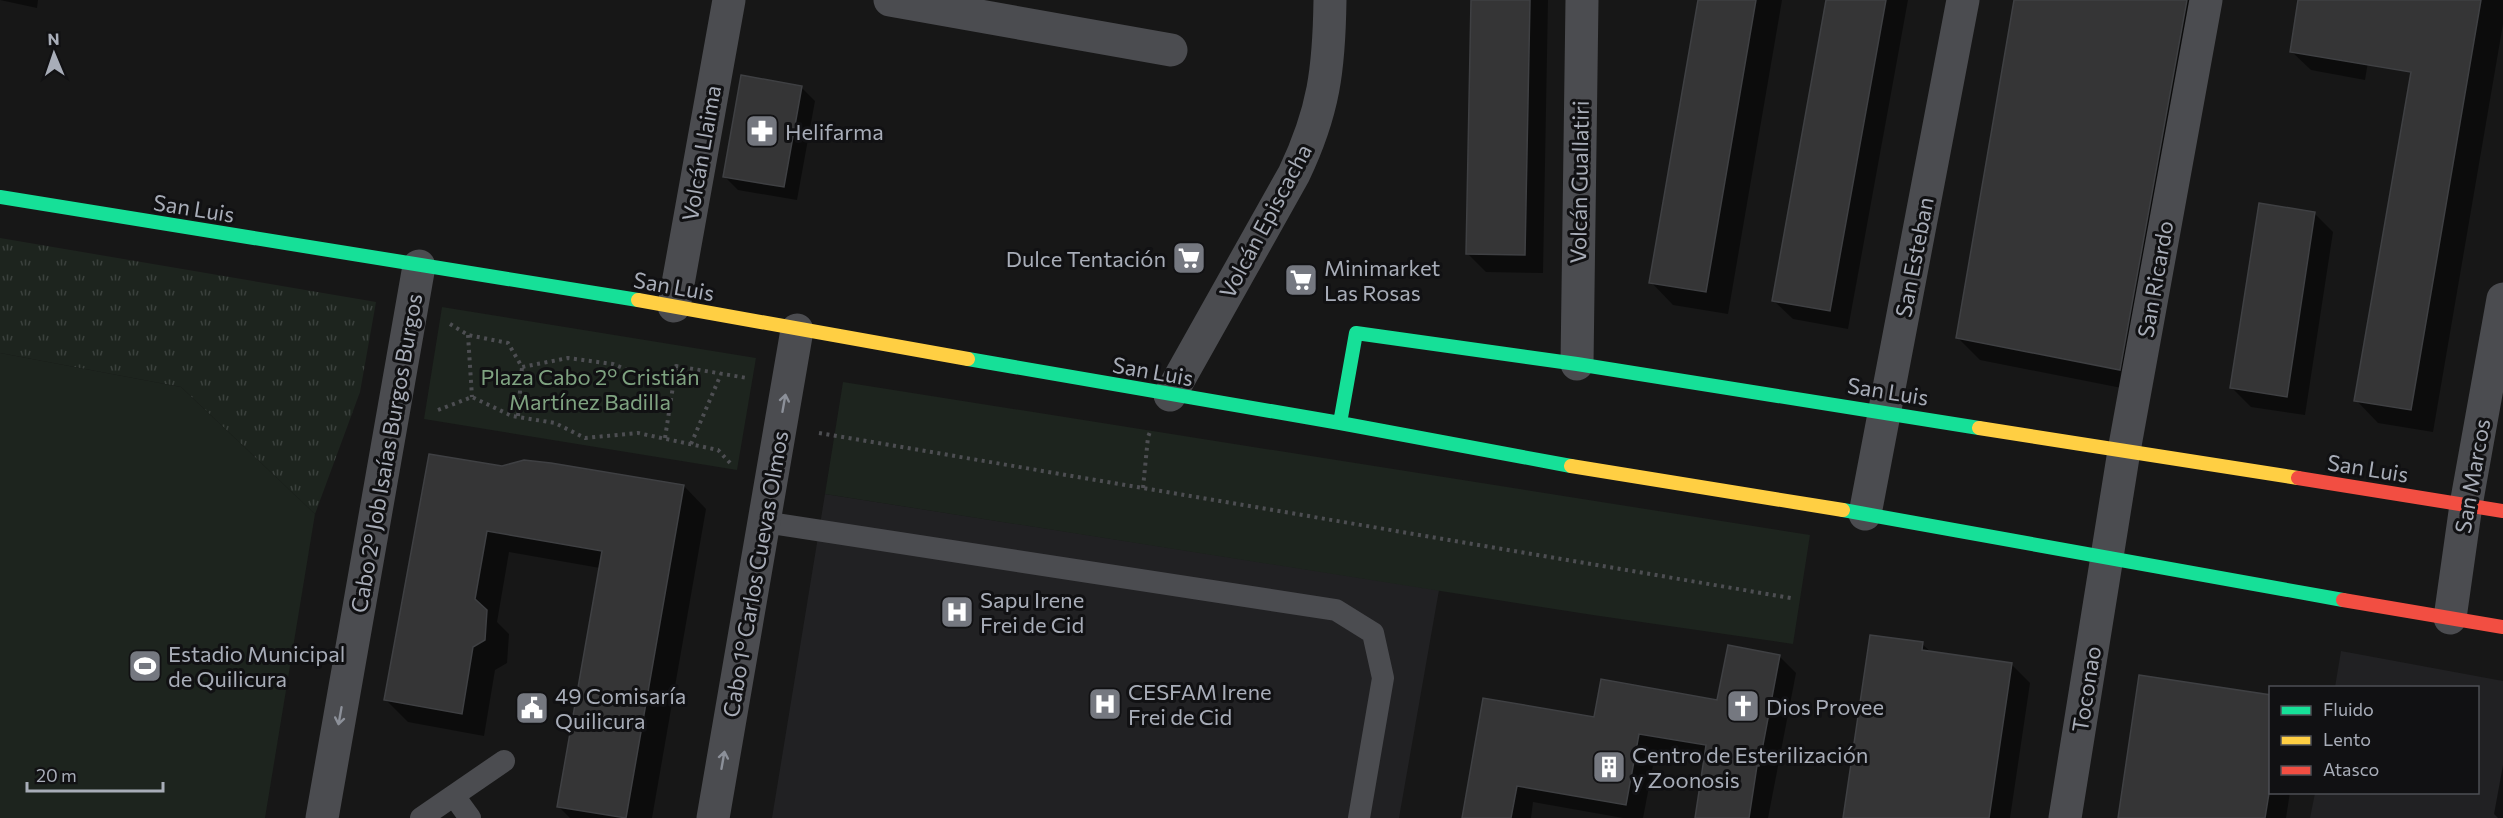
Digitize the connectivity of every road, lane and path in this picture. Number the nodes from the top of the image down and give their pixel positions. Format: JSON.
{"nodes":[{"id":1,"x":729,"y":0,"type":"edge"},
{"id":2,"x":890,"y":0,"type":"edge"},
{"id":3,"x":1330,"y":0,"type":"edge"},
{"id":4,"x":1582,"y":0,"type":"edge"},
{"id":5,"x":1963,"y":0,"type":"edge"},
{"id":6,"x":2206,"y":0,"type":"edge"},
{"id":7,"x":1171,"y":50,"type":"dead end"},
{"id":8,"x":0,"y":197,"type":"edge"},
{"id":9,"x":419,"y":266,"type":"junction"},
{"id":10,"x":2503,"y":299,"type":"edge"},
{"id":11,"x":413,"y":302,"type":"junction"},
{"id":12,"x":674,"y":306,"type":"junction"},
{"id":13,"x":797,"y":330,"type":"junction"},
{"id":14,"x":468,"y":334,"type":"junction"},
{"id":15,"x":1577,"y":364,"type":"junction"},
{"id":16,"x":676,"y":366,"type":"junction"},
{"id":17,"x":522,"y":367,"type":"junction"},
{"id":18,"x":789,"y":373,"type":"junction"},
{"id":19,"x":721,"y":374,"type":"junction"},
{"id":20,"x":1170,"y":395,"type":"junction"},
{"id":21,"x":472,"y":397,"type":"junction"},
{"id":22,"x":438,"y":410,"type":"dead end"},
{"id":23,"x":1884,"y":412,"type":"junction"},
{"id":24,"x":518,"y":416,"type":"junction"},
{"id":25,"x":1340,"y":423,"type":"junction"},
{"id":26,"x":780,"y":426,"type":"junction"},
{"id":27,"x":665,"y":438,"type":"junction"},
{"id":28,"x":691,"y":444,"type":"junction"},
{"id":29,"x":2124,"y":451,"type":"junction"},
{"id":30,"x":731,"y":464,"type":"dead end"},
{"id":31,"x":1143,"y":488,"type":"junction"},
{"id":32,"x":2466,"y":505,"type":"junction"},
{"id":33,"x":2503,"y":511,"type":"edge"},
{"id":34,"x":1865,"y":514,"type":"junction"},
{"id":35,"x":764,"y":522,"type":"junction"},
{"id":36,"x":2107,"y":559,"type":"junction"},
{"id":37,"x":1791,"y":598,"type":"dead end"},
{"id":38,"x":2450,"y":618,"type":"junction"},
{"id":39,"x":2503,"y":627,"type":"edge"},
{"id":40,"x":504,"y":761,"type":"dead end"},
{"id":41,"x":454,"y":796,"type":"junction"},
{"id":42,"x":322,"y":818,"type":"edge"},
{"id":43,"x":421,"y":818,"type":"edge"},
{"id":44,"x":470,"y":818,"type":"edge"},
{"id":45,"x":713,"y":818,"type":"edge"},
{"id":46,"x":1359,"y":818,"type":"edge"},
{"id":47,"x":2065,"y":818,"type":"edge"}],
"edges":[{"from":1,"to":12,"type":"street","name":"Volcán Llaima"},
{"from":2,"to":7,"type":"street"},
{"from":3,"to":20,"type":"street","name":"Volcán Episcacha"},
{"from":4,"to":15,"type":"street","name":"Volcán Guallatiri"},
{"from":5,"to":23,"type":"street","name":"San Esteban"},
{"from":6,"to":29,"type":"street","name":"San Ricardo"},
{"from":8,"to":9,"type":"street","name":"San Luis"},
{"from":9,"to":11,"type":"street","name":"Cabo 2° Job Isaías Burgos Burgos"},
{"from":9,"to":12,"type":"street","name":"San Luis"},
{"from":10,"to":32,"type":"street","name":"San Marcos"},
{"from":11,"to":14,"type":"path"},
{"from":11,"to":42,"type":"street","name":"Cabo 2° Job Isaías Burgos Burgos","one_way":true},
{"from":12,"to":13,"type":"street","name":"San Luis"},
{"from":13,"to":18,"type":"street","name":"Cabo 1° Carlos Cuevas Olmos"},
{"from":13,"to":20,"type":"street","name":"San Luis"},
{"from":14,"to":17,"type":"path"},
{"from":14,"to":21,"type":"path"},
{"from":15,"to":23,"type":"street","name":"San Luis"},
{"from":15,"to":25,"type":"street","name":"San Luis"},
{"from":16,"to":17,"type":"path"},
{"from":16,"to":19,"type":"path"},
{"from":16,"to":27,"type":"path"},
{"from":17,"to":24,"type":"path"},
{"from":18,"to":19,"type":"path"},
{"from":26,"to":18,"type":"street","name":"Cabo 1° Carlos Cuevas Olmos","one_way":true},
{"from":19,"to":28,"type":"path"},
{"from":20,"to":25,"type":"street","name":"San Luis"},
{"from":20,"to":31,"type":"path"},
{"from":21,"to":22,"type":"path"},
{"from":21,"to":24,"type":"path"},
{"from":23,"to":29,"type":"street","name":"San Luis"},
{"from":23,"to":34,"type":"street","name":"San Esteban"},
{"from":24,"to":27,"type":"path"},
{"from":25,"to":34,"type":"street","name":"San Luis"},
{"from":26,"to":31,"type":"path"},
{"from":26,"to":35,"type":"street","name":"Cabo 1° Carlos Cuevas Olmos"},
{"from":27,"to":28,"type":"path"},
{"from":28,"to":30,"type":"path"},
{"from":29,"to":32,"type":"street","name":"San Luis"},
{"from":29,"to":36,"type":"street","name":"San Ricardo"},
{"from":31,"to":37,"type":"path"},
{"from":32,"to":33,"type":"street","name":"San Luis"},
{"from":32,"to":38,"type":"street","name":"San Marcos"},
{"from":34,"to":36,"type":"street","name":"San Luis"},
{"from":45,"to":35,"type":"street","name":"Cabo 1° Carlos Cuevas Olmos","one_way":true},
{"from":35,"to":46,"type":"lane"},
{"from":36,"to":38,"type":"street","name":"San Luis"},
{"from":36,"to":47,"type":"street","name":"Toconao"},
{"from":38,"to":39,"type":"street","name":"San Luis"},
{"from":40,"to":41,"type":"lane"},
{"from":41,"to":43,"type":"lane"},
{"from":41,"to":44,"type":"lane"}]}
